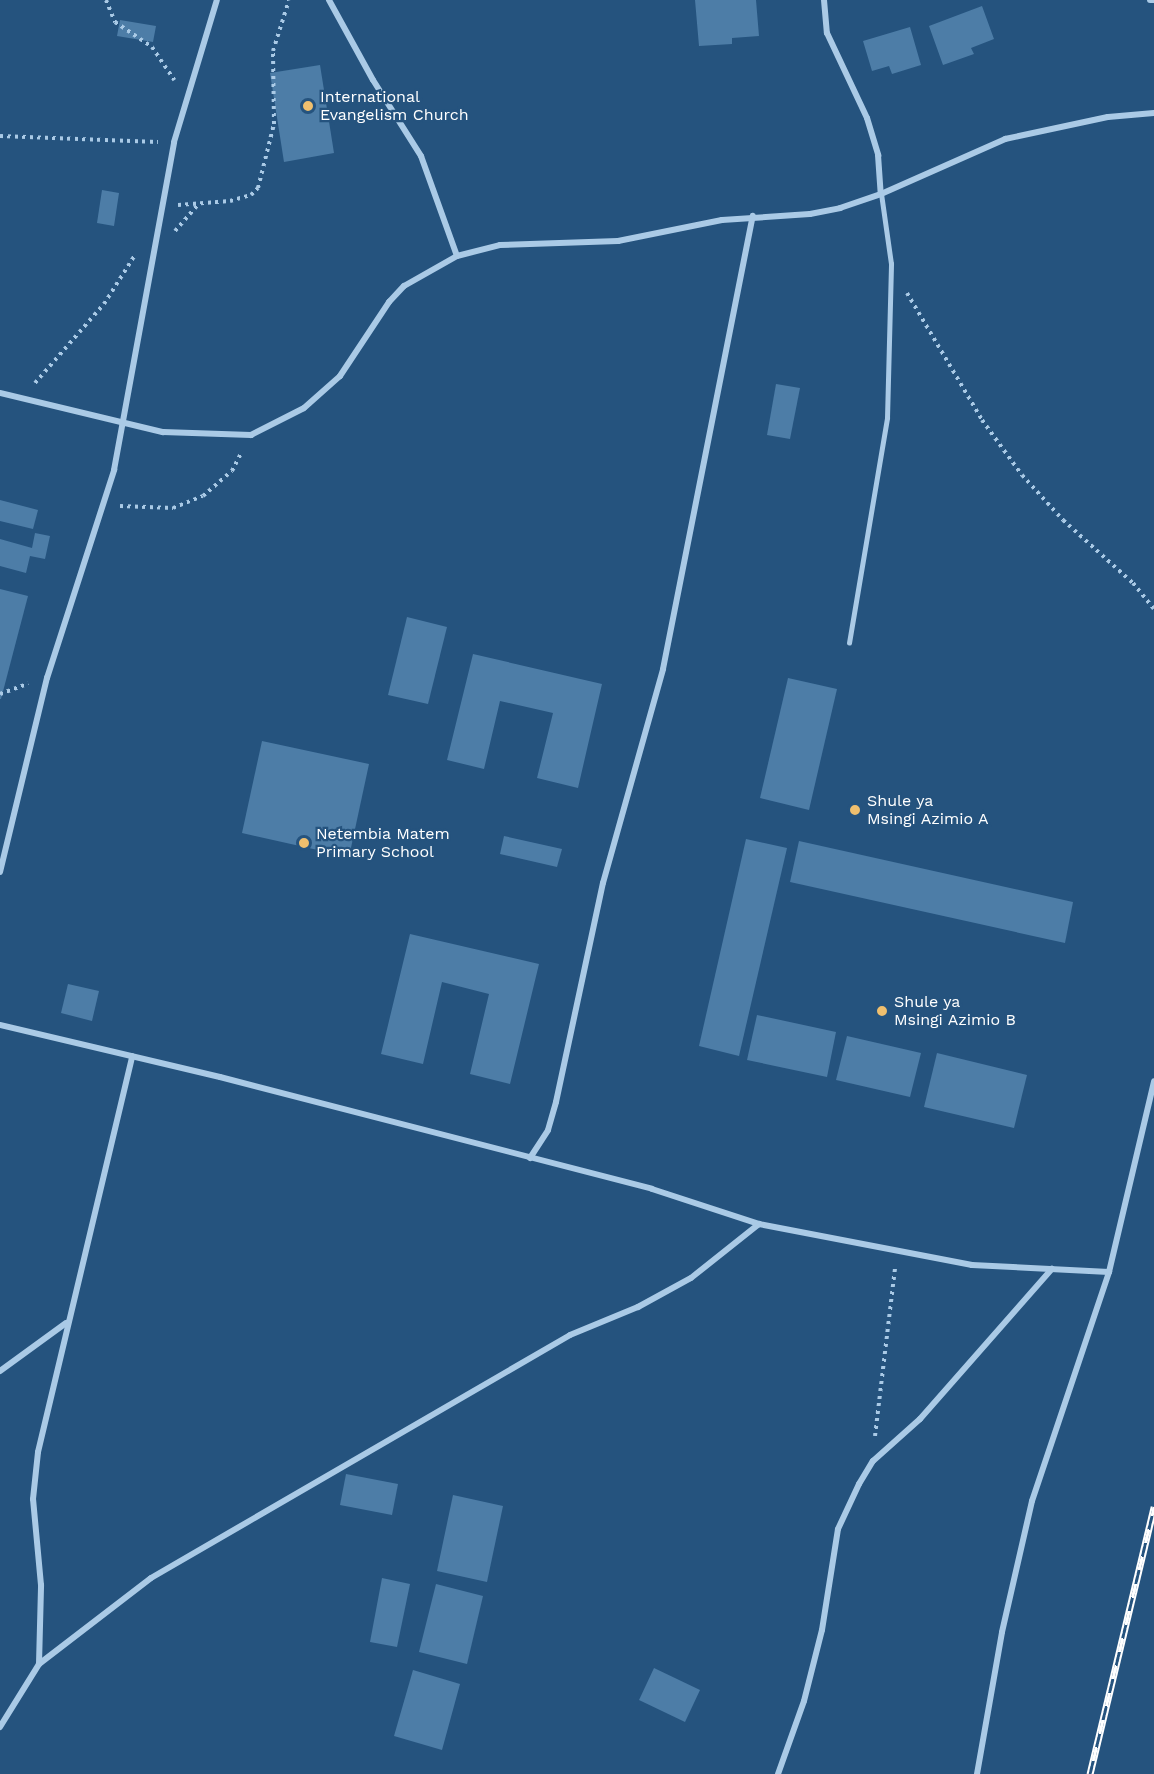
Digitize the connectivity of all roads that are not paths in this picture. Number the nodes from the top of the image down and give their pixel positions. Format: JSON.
{"nodes":[{"id":1,"x":217,"y":0,"type":"edge"},
{"id":2,"x":329,"y":0,"type":"edge"},
{"id":3,"x":824,"y":0,"type":"edge"},
{"id":4,"x":1154,"y":113,"type":"edge"},
{"id":5,"x":881,"y":194,"type":"junction"},
{"id":6,"x":753,"y":216,"type":"junction"},
{"id":7,"x":457,"y":256,"type":"junction"},
{"id":8,"x":0,"y":393,"type":"edge"},
{"id":9,"x":124,"y":422,"type":"junction"},
{"id":10,"x":849,"y":643,"type":"dead end"},
{"id":11,"x":0,"y":872,"type":"edge"},
{"id":12,"x":0,"y":1025,"type":"edge"},
{"id":13,"x":132,"y":1056,"type":"junction"},
{"id":14,"x":1154,"y":1081,"type":"edge"},
{"id":15,"x":530,"y":1158,"type":"junction"},
{"id":16,"x":759,"y":1224,"type":"junction"},
{"id":17,"x":1052,"y":1269,"type":"junction"},
{"id":18,"x":1109,"y":1272,"type":"junction"},
{"id":19,"x":66,"y":1323,"type":"junction"},
{"id":20,"x":0,"y":1371,"type":"edge"},
{"id":21,"x":39,"y":1664,"type":"junction"},
{"id":22,"x":0,"y":1727,"type":"edge"},
{"id":23,"x":778,"y":1774,"type":"edge"},
{"id":24,"x":977,"y":1774,"type":"edge"}],
"edges":[{"from":1,"to":9,"type":"street"},
{"from":2,"to":7,"type":"street"},
{"from":3,"to":5,"type":"street"},
{"from":4,"to":5,"type":"street"},
{"from":5,"to":6,"type":"street"},
{"from":5,"to":10,"type":"lane"},
{"from":6,"to":7,"type":"street"},
{"from":6,"to":15,"type":"street"},
{"from":7,"to":9,"type":"street"},
{"from":8,"to":9,"type":"street"},
{"from":9,"to":11,"type":"street"},
{"from":12,"to":13,"type":"street"},
{"from":13,"to":15,"type":"street"},
{"from":13,"to":19,"type":"street"},
{"from":14,"to":18,"type":"street"},
{"from":15,"to":16,"type":"street"},
{"from":16,"to":17,"type":"street"},
{"from":16,"to":21,"type":"street"},
{"from":17,"to":18,"type":"street"},
{"from":17,"to":23,"type":"street"},
{"from":18,"to":24,"type":"street"},
{"from":19,"to":20,"type":"street"},
{"from":19,"to":21,"type":"street"},
{"from":21,"to":22,"type":"street"}]}
